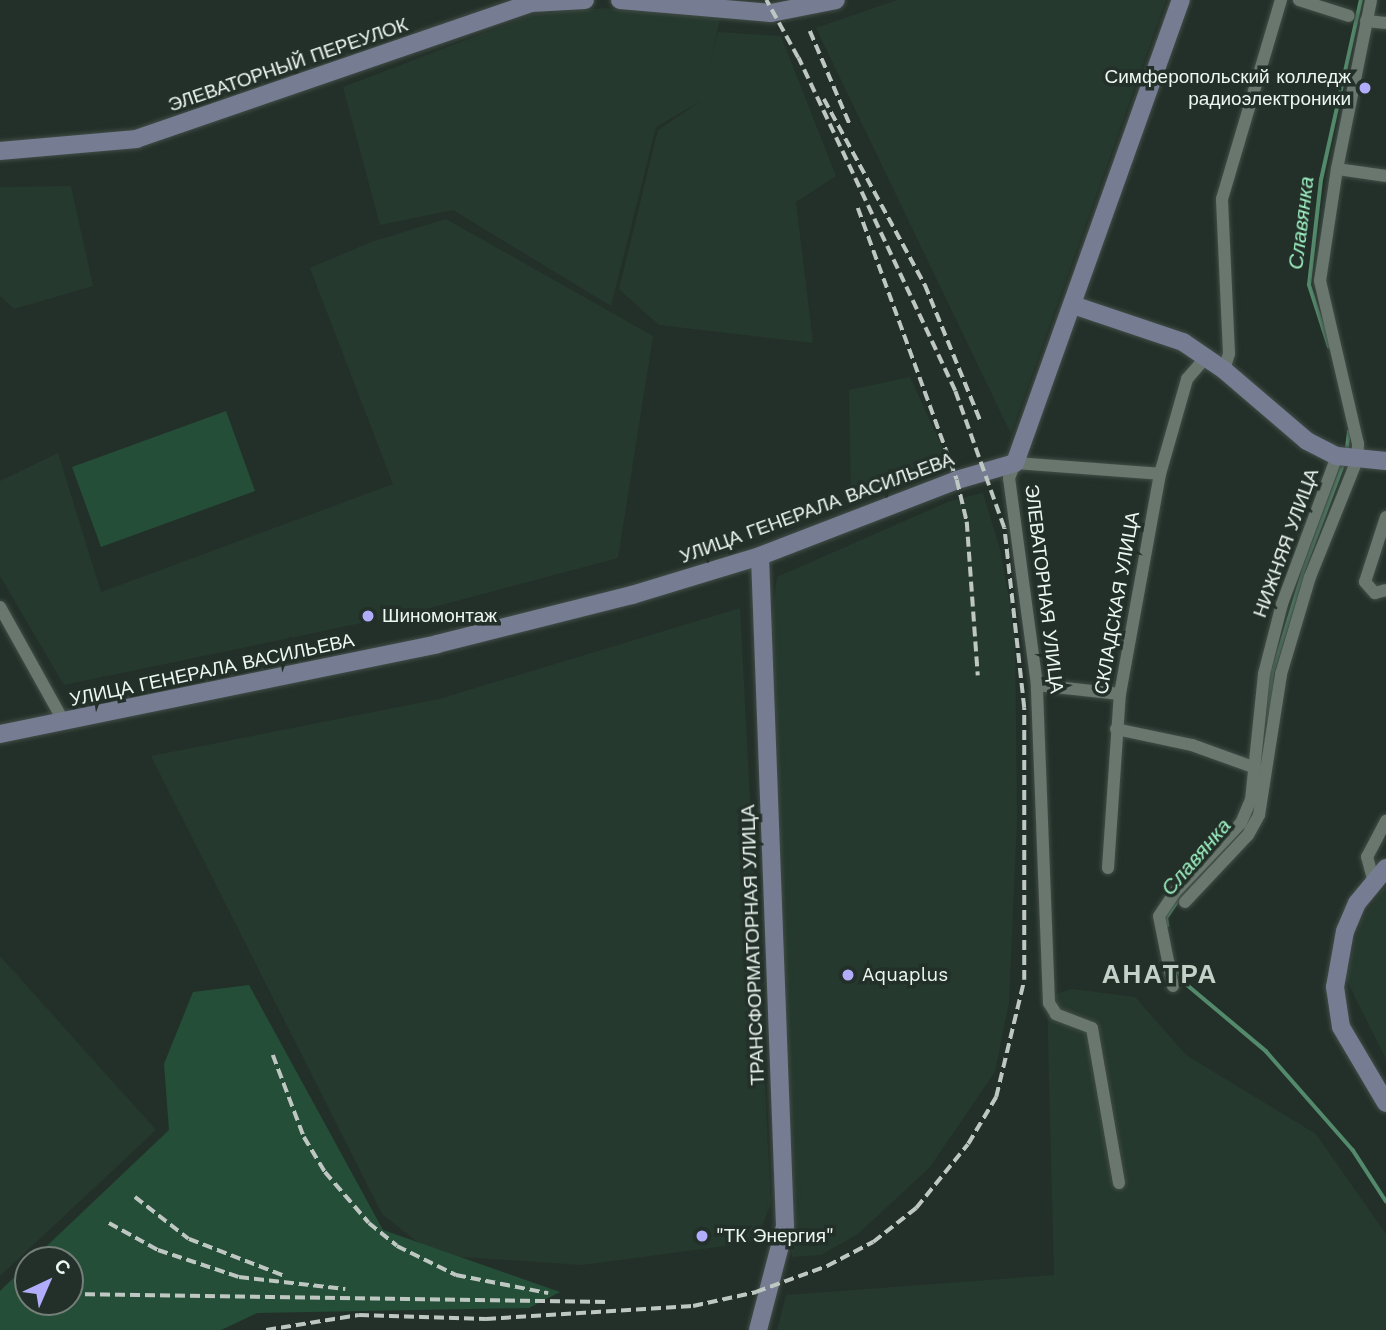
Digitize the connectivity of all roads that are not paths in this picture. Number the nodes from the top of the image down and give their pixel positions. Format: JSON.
{"nodes":[{"id":1,"x":585,"y":0,"type":"edge"},
{"id":2,"x":620,"y":0,"type":"edge"},
{"id":3,"x":836,"y":0,"type":"edge"},
{"id":4,"x":1181,"y":0,"type":"edge"},
{"id":5,"x":1281,"y":0,"type":"edge"},
{"id":6,"x":1299,"y":0,"type":"edge"},
{"id":7,"x":1371,"y":0,"type":"edge"},
{"id":8,"x":1349,"y":16,"type":"dead end"},
{"id":9,"x":1366,"y":21,"type":"junction"},
{"id":10,"x":1386,"y":23,"type":"edge"},
{"id":11,"x":0,"y":152,"type":"edge"},
{"id":12,"x":1337,"y":169,"type":"junction"},
{"id":13,"x":1386,"y":176,"type":"edge"},
{"id":14,"x":1073,"y":305,"type":"junction"},
{"id":15,"x":1206,"y":357,"type":"junction"},
{"id":16,"x":1224,"y":370,"type":"junction"},
{"id":17,"x":1338,"y":456,"type":"junction"},
{"id":18,"x":1357,"y":460,"type":"junction"},
{"id":19,"x":1386,"y":461,"type":"edge"},
{"id":20,"x":1015,"y":463,"type":"junction"},
{"id":21,"x":1160,"y":474,"type":"junction"},
{"id":22,"x":1386,"y":517,"type":"edge"},
{"id":23,"x":760,"y":556,"type":"junction"},
{"id":24,"x":1386,"y":590,"type":"edge"},
{"id":25,"x":0,"y":607,"type":"edge"},
{"id":26,"x":1037,"y":685,"type":"junction"},
{"id":27,"x":1119,"y":694,"type":"junction"},
{"id":28,"x":64,"y":722,"type":"junction"},
{"id":29,"x":1116,"y":729,"type":"junction"},
{"id":30,"x":0,"y":734,"type":"edge"},
{"id":31,"x":1256,"y":768,"type":"junction"},
{"id":32,"x":1386,"y":821,"type":"edge"},
{"id":33,"x":1108,"y":868,"type":"dead end"},
{"id":34,"x":1380,"y":874,"type":"edge"},
{"id":35,"x":1185,"y":902,"type":"dead end"},
{"id":36,"x":1173,"y":986,"type":"dead end"},
{"id":37,"x":1386,"y":1103,"type":"edge"},
{"id":38,"x":1119,"y":1183,"type":"dead end"},
{"id":39,"x":758,"y":1330,"type":"edge"}],
"edges":[{"from":1,"to":11,"type":"main road","name":"ЭЛЕВАТОРНЫЙ ПЕРЕУЛОК"},
{"from":2,"to":3,"type":"main road"},
{"from":4,"to":14,"type":"main road","name":"ЭЛЕВАТОРНАЯ УЛИЦА"},
{"from":5,"to":16,"type":"street"},
{"from":6,"to":8,"type":"street"},
{"from":7,"to":9,"type":"street"},
{"from":9,"to":10,"type":"street"},
{"from":9,"to":12,"type":"street"},
{"from":12,"to":13,"type":"street"},
{"from":12,"to":18,"type":"street"},
{"from":14,"to":15,"type":"main road"},
{"from":14,"to":20,"type":"main road","name":"ЭЛЕВАТОРНАЯ УЛИЦА"},
{"from":15,"to":16,"type":"main road"},
{"from":15,"to":21,"type":"street","name":"СКЛАДСКАЯ УЛИЦА"},
{"from":16,"to":17,"type":"main road"},
{"from":17,"to":18,"type":"main road"},
{"from":17,"to":31,"type":"street","name":"НИЖНЯЯ УЛИЦА"},
{"from":18,"to":19,"type":"main road"},
{"from":18,"to":35,"type":"street","name":"НИЖНЯЯ УЛИЦА"},
{"from":20,"to":21,"type":"street","name":"УЛИЦА ГЕНЕРАЛА ВАСИЛЬЕВА"},
{"from":20,"to":23,"type":"main road","name":"УЛИЦА ГЕНЕРАЛА ВАСИЛЬЕВА"},
{"from":20,"to":26,"type":"street","name":"ЭЛЕВАТОРНАЯ УЛИЦА"},
{"from":21,"to":27,"type":"street","name":"СКЛАДСКАЯ УЛИЦА"},
{"from":22,"to":24,"type":"street"},
{"from":23,"to":28,"type":"main road","name":"УЛИЦА ГЕНЕРАЛА ВАСИЛЬЕВА"},
{"from":23,"to":39,"type":"main road","name":"ТРАНСФОРМАТОРНАЯ УЛИЦА"},
{"from":25,"to":28,"type":"street"},
{"from":26,"to":27,"type":"street"},
{"from":26,"to":38,"type":"street","name":"ЭЛЕВАТОРНАЯ УЛИЦА"},
{"from":27,"to":29,"type":"street","name":"СКЛАДСКАЯ УЛИЦА"},
{"from":28,"to":30,"type":"main road","name":"УЛИЦА ГЕНЕРАЛА ВАСИЛЬЕВА"},
{"from":29,"to":31,"type":"street"},
{"from":29,"to":33,"type":"street","name":"СКЛАДСКАЯ УЛИЦА"},
{"from":31,"to":36,"type":"street","name":"НИЖНЯЯ УЛИЦА"},
{"from":32,"to":34,"type":"street"},
{"from":34,"to":37,"type":"main road"}]}
